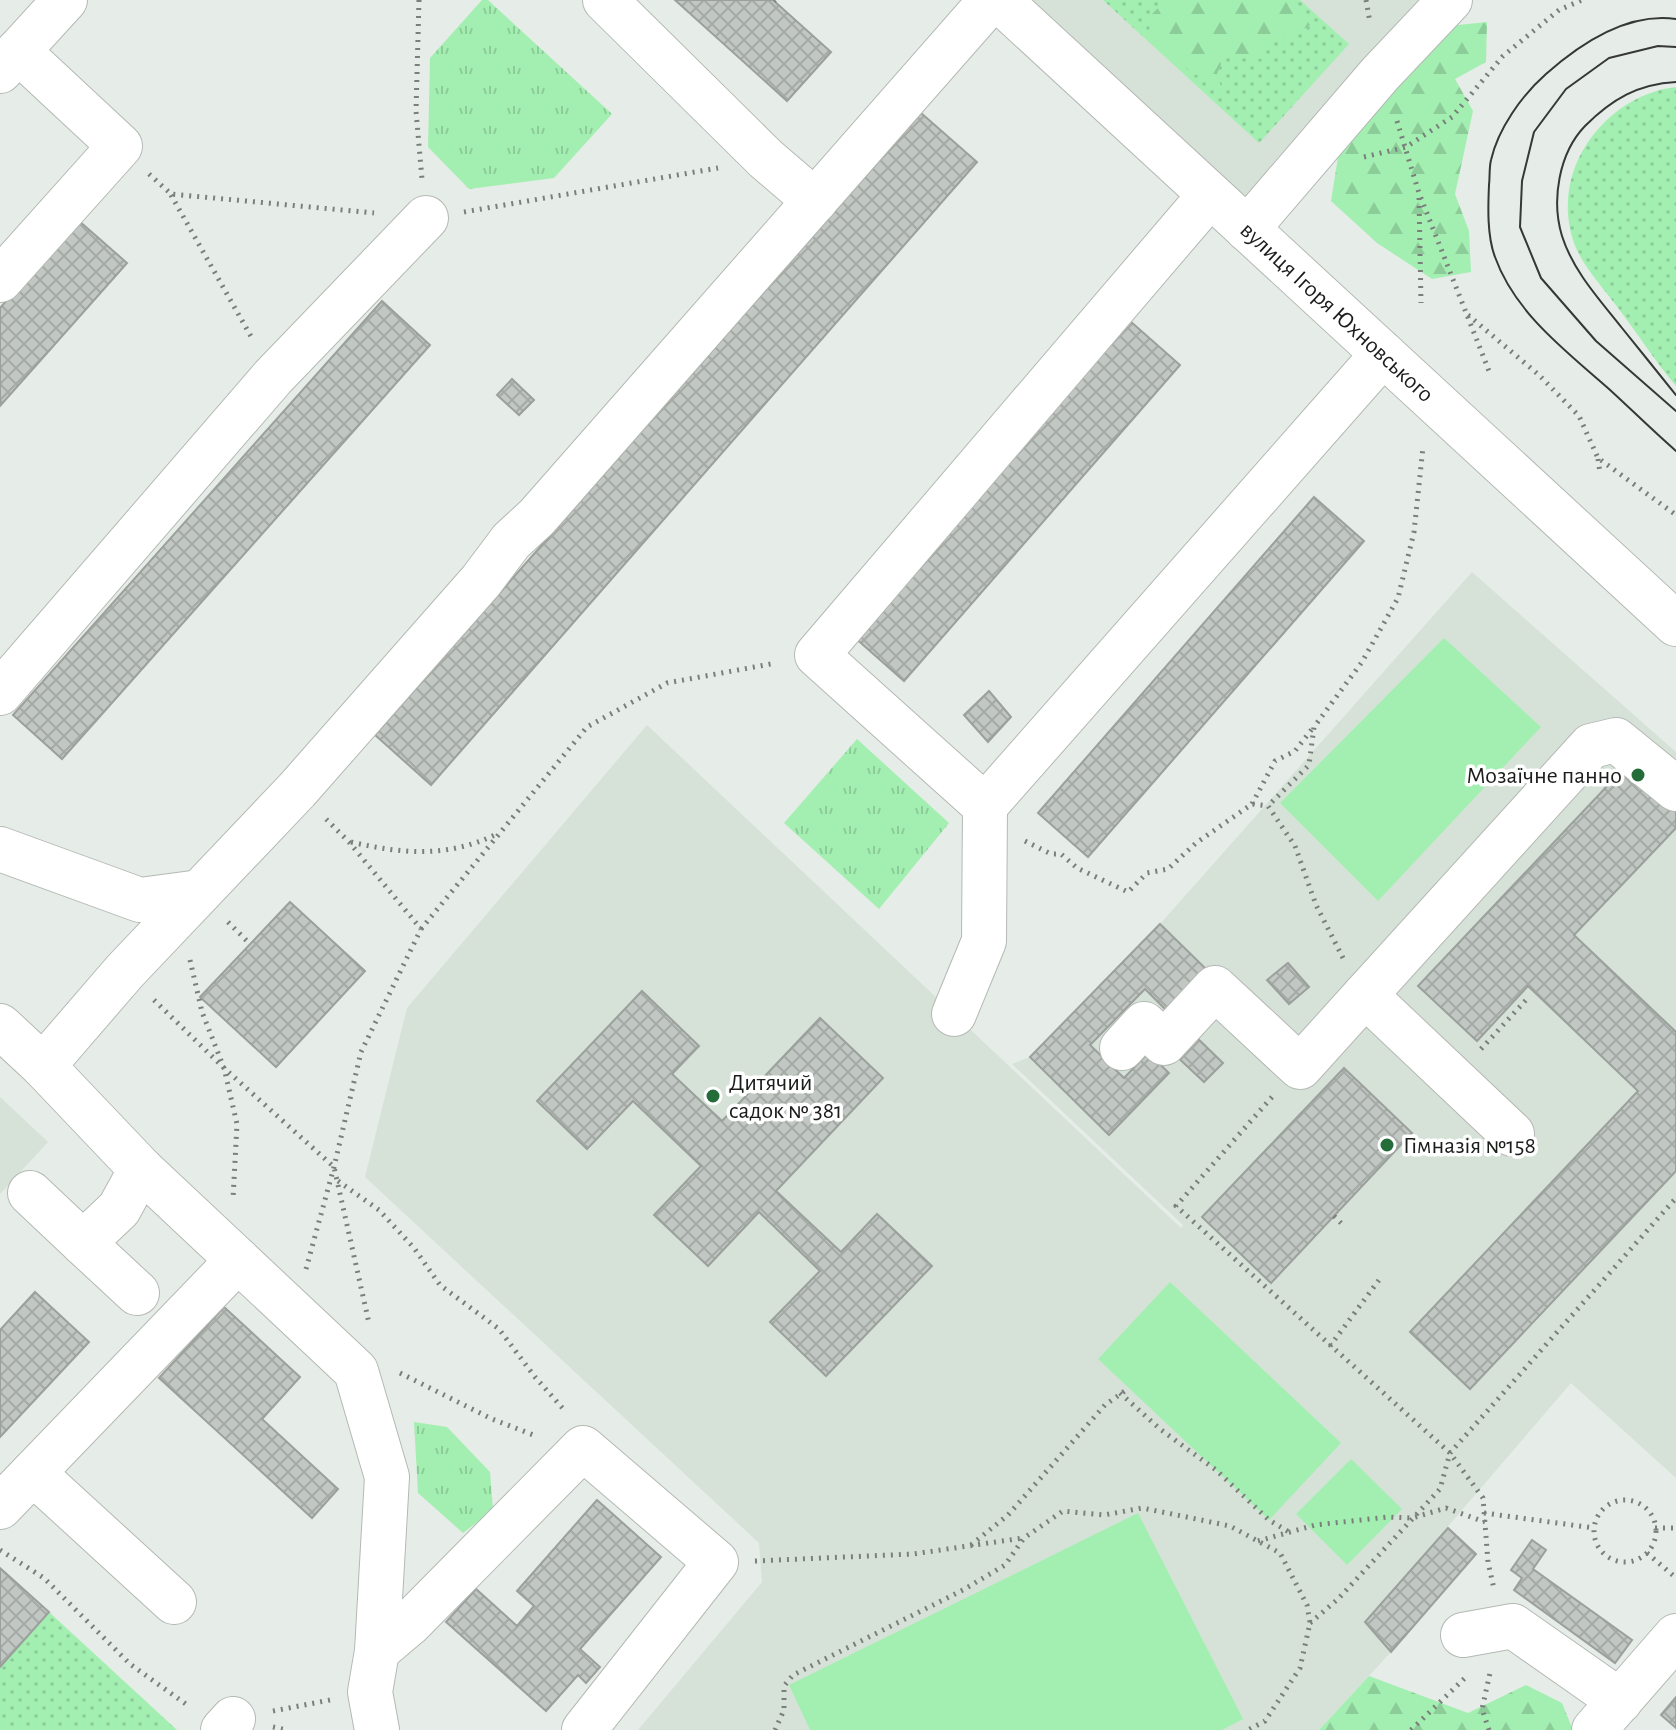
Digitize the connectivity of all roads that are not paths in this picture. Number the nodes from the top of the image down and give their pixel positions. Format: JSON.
{"nodes":[{"id":1,"x":65,"y":0,"type":"edge"},
{"id":2,"x":605,"y":0,"type":"edge"},
{"id":3,"x":991,"y":0,"type":"edge"},
{"id":4,"x":999,"y":0,"type":"edge"},
{"id":5,"x":1450,"y":0,"type":"edge"},
{"id":6,"x":9,"y":61,"type":"edge"},
{"id":7,"x":1210,"y":195,"type":"junction"},
{"id":8,"x":815,"y":201,"type":"junction"},
{"id":9,"x":426,"y":218,"type":"road end"},
{"id":10,"x":1247,"y":229,"type":"junction"},
{"id":11,"x":0,"y":280,"type":"edge"},
{"id":12,"x":1383,"y":354,"type":"junction"},
{"id":13,"x":1676,"y":624,"type":"edge"},
{"id":14,"x":0,"y":693,"type":"edge"},
{"id":15,"x":1676,"y":789,"type":"edge"},
{"id":16,"x":985,"y":813,"type":"junction"},
{"id":17,"x":0,"y":849,"type":"edge"},
{"id":18,"x":189,"y":903,"type":"junction"},
{"id":19,"x":1365,"y":995,"type":"junction"},
{"id":20,"x":954,"y":1014,"type":"dead end"},
{"id":21,"x":0,"y":1026,"type":"edge"},
{"id":22,"x":1122,"y":1048,"type":"dead end"},
{"id":23,"x":43,"y":1066,"type":"junction"},
{"id":24,"x":1512,"y":1134,"type":"dead end"},
{"id":25,"x":141,"y":1169,"type":"junction"},
{"id":26,"x":30,"y":1193,"type":"dead end"},
{"id":27,"x":83,"y":1243,"type":"junction"},
{"id":28,"x":238,"y":1260,"type":"junction"},
{"id":29,"x":137,"y":1293,"type":"dead end"},
{"id":30,"x":33,"y":1473,"type":"junction"},
{"id":31,"x":0,"y":1507,"type":"edge"},
{"id":32,"x":174,"y":1602,"type":"dead end"},
{"id":33,"x":1463,"y":1635,"type":"dead end"},
{"id":34,"x":1676,"y":1636,"type":"edge"},
{"id":35,"x":375,"y":1691,"type":"edge"},
{"id":36,"x":1607,"y":1715,"type":"edge"},
{"id":37,"x":584,"y":1730,"type":"edge"}],
"edges":[{"from":1,"to":6,"type":"street"},
{"from":2,"to":8,"type":"street"},
{"from":3,"to":8,"type":"street"},
{"from":4,"to":7,"type":"street","name":"вулиця Ігоря Юхновського"},
{"from":5,"to":10,"type":"street"},
{"from":6,"to":11,"type":"street"},
{"from":7,"to":10,"type":"street","name":"вулиця Ігоря Юхновського"},
{"from":7,"to":16,"type":"street"},
{"from":8,"to":18,"type":"street"},
{"from":9,"to":14,"type":"street"},
{"from":10,"to":12,"type":"street","name":"вулиця Ігоря Юхновського"},
{"from":12,"to":13,"type":"street","name":"вулиця Ігоря Юхновського"},
{"from":12,"to":16,"type":"street"},
{"from":15,"to":19,"type":"street"},
{"from":16,"to":20,"type":"street"},
{"from":17,"to":18,"type":"street"},
{"from":18,"to":23,"type":"street"},
{"from":19,"to":22,"type":"street"},
{"from":19,"to":24,"type":"street"},
{"from":21,"to":23,"type":"street"},
{"from":23,"to":25,"type":"street"},
{"from":25,"to":27,"type":"street"},
{"from":25,"to":28,"type":"street"},
{"from":26,"to":27,"type":"street"},
{"from":27,"to":29,"type":"street"},
{"from":28,"to":30,"type":"street"},
{"from":28,"to":35,"type":"street"},
{"from":30,"to":31,"type":"street"},
{"from":30,"to":32,"type":"street"},
{"from":33,"to":36,"type":"street"},
{"from":34,"to":36,"type":"street"},
{"from":35,"to":37,"type":"street"}]}
